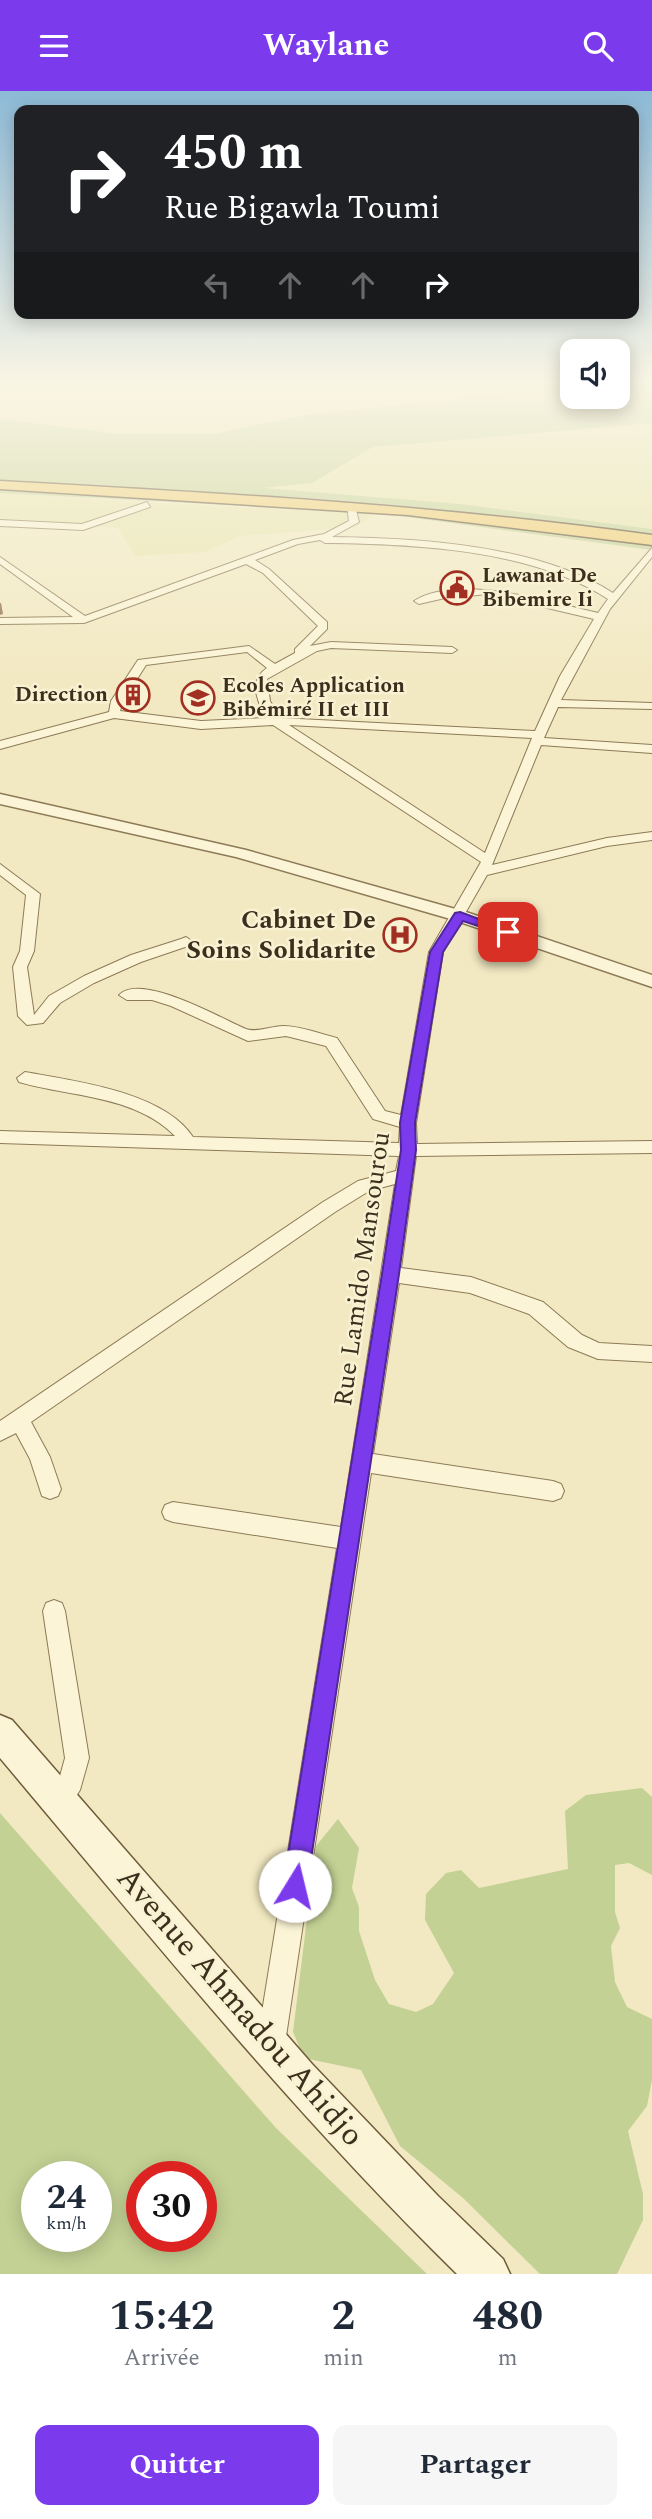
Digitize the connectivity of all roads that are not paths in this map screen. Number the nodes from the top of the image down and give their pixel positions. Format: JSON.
{"nodes":[{"id":1,"x":13,"y":483,"type":"edge"},
{"id":2,"x":15,"y":483,"type":"edge"},
{"id":3,"x":147,"y":505,"type":"dead end"},
{"id":4,"x":351,"y":506,"type":"junction"},
{"id":5,"x":0,"y":523,"type":"edge"},
{"id":6,"x":652,"y":538,"type":"edge"},
{"id":7,"x":307,"y":540,"type":"junction"},
{"id":8,"x":652,"y":551,"type":"edge"},
{"id":9,"x":247,"y":560,"type":"junction"},
{"id":10,"x":0,"y":561,"type":"edge"},
{"id":11,"x":614,"y":598,"type":"junction"},
{"id":12,"x":419,"y":601,"type":"dead end"},
{"id":13,"x":600,"y":617,"type":"junction"},
{"id":14,"x":0,"y":621,"type":"edge"},
{"id":15,"x":84,"y":621,"type":"junction"},
{"id":16,"x":452,"y":650,"type":"dead end"},
{"id":17,"x":287,"y":663,"type":"junction"},
{"id":18,"x":274,"y":668,"type":"junction"},
{"id":19,"x":554,"y":703,"type":"junction"},
{"id":20,"x":652,"y":706,"type":"edge"},
{"id":21,"x":114,"y":714,"type":"junction"},
{"id":22,"x":275,"y":721,"type":"junction"},
{"id":23,"x":538,"y":738,"type":"junction"},
{"id":24,"x":0,"y":745,"type":"edge"},
{"id":25,"x":652,"y":749,"type":"edge"},
{"id":26,"x":0,"y":799,"type":"edge"},
{"id":27,"x":652,"y":836,"type":"edge"},
{"id":28,"x":485,"y":867,"type":"junction"},
{"id":29,"x":0,"y":868,"type":"edge"},
{"id":30,"x":460,"y":916,"type":"junction"},
{"id":31,"x":186,"y":942,"type":"dead end"},
{"id":32,"x":652,"y":981,"type":"edge"},
{"id":33,"x":127,"y":995,"type":"dead end"},
{"id":34,"x":25,"y":1078,"type":"dead end"},
{"id":35,"x":408,"y":1123,"type":"junction"},
{"id":36,"x":0,"y":1137,"type":"edge"},
{"id":37,"x":189,"y":1145,"type":"junction"},
{"id":38,"x":652,"y":1147,"type":"edge"},
{"id":39,"x":408,"y":1150,"type":"junction"},
{"id":40,"x":405,"y":1175,"type":"junction"},
{"id":41,"x":391,"y":1274,"type":"junction"},
{"id":42,"x":652,"y":1355,"type":"edge"},
{"id":43,"x":19,"y":1419,"type":"junction"},
{"id":44,"x":0,"y":1432,"type":"edge"},
{"id":45,"x":361,"y":1462,"type":"junction"},
{"id":46,"x":50,"y":1489,"type":"dead end"},
{"id":47,"x":553,"y":1490,"type":"dead end"},
{"id":48,"x":173,"y":1512,"type":"dead end"},
{"id":49,"x":349,"y":1539,"type":"junction"},
{"id":50,"x":54,"y":1611,"type":"dead end"},
{"id":51,"x":0,"y":1732,"type":"edge"},
{"id":52,"x":58,"y":1800,"type":"junction"},
{"id":53,"x":270,"y":2046,"type":"junction"},
{"id":54,"x":488,"y":2274,"type":"edge"}],
"edges":[{"from":1,"to":4,"type":"highway"},
{"from":2,"to":6,"type":"highway"},
{"from":3,"to":5,"type":"street"},
{"from":4,"to":6,"type":"highway"},
{"from":4,"to":7,"type":"street"},
{"from":7,"to":9,"type":"street"},
{"from":7,"to":11,"type":"street"},
{"from":8,"to":11,"type":"street","name":"Rue Lamido Mansourou"},
{"from":9,"to":15,"type":"street"},
{"from":9,"to":17,"type":"street"},
{"from":10,"to":15,"type":"street"},
{"from":11,"to":13,"type":"street","name":"Rue Lamido Mansourou"},
{"from":12,"to":13,"type":"street"},
{"from":13,"to":19,"type":"street","name":"Rue Lamido Mansourou"},
{"from":14,"to":15,"type":"street"},
{"from":16,"to":17,"type":"street"},
{"from":17,"to":18,"type":"street"},
{"from":18,"to":21,"type":"street"},
{"from":18,"to":22,"type":"street"},
{"from":19,"to":20,"type":"street"},
{"from":19,"to":23,"type":"street","name":"Rue Lamido Mansourou"},
{"from":21,"to":22,"type":"street"},
{"from":21,"to":24,"type":"street"},
{"from":22,"to":23,"type":"street"},
{"from":22,"to":28,"type":"street"},
{"from":23,"to":25,"type":"street"},
{"from":23,"to":28,"type":"street","name":"Rue Lamido Mansourou"},
{"from":26,"to":30,"type":"street"},
{"from":27,"to":28,"type":"street"},
{"from":28,"to":30,"type":"street","name":"Rue Lamido Mansourou"},
{"from":29,"to":31,"type":"street"},
{"from":30,"to":32,"type":"street"},
{"from":30,"to":35,"type":"street","name":"Rue Lamido Mansourou"},
{"from":33,"to":35,"type":"street"},
{"from":34,"to":37,"type":"street"},
{"from":35,"to":39,"type":"street","name":"Rue Lamido Mansourou"},
{"from":36,"to":37,"type":"street"},
{"from":37,"to":39,"type":"street"},
{"from":38,"to":39,"type":"street"},
{"from":39,"to":40,"type":"street","name":"Rue Lamido Mansourou"},
{"from":40,"to":41,"type":"street","name":"Rue Lamido Mansourou"},
{"from":40,"to":43,"type":"street"},
{"from":41,"to":42,"type":"street"},
{"from":41,"to":45,"type":"street","name":"Rue Lamido Mansourou"},
{"from":43,"to":44,"type":"street"},
{"from":43,"to":46,"type":"street"},
{"from":45,"to":47,"type":"street"},
{"from":45,"to":49,"type":"street","name":"Rue Lamido Mansourou"},
{"from":48,"to":49,"type":"street"},
{"from":49,"to":53,"type":"street","name":"Rue Lamido Mansourou"},
{"from":50,"to":52,"type":"street"},
{"from":51,"to":52,"type":"main road","name":"Avenue Ahmadou Ahidjo"},
{"from":52,"to":53,"type":"main road","name":"Avenue Ahmadou Ahidjo"},
{"from":53,"to":54,"type":"main road","name":"Avenue Ahmadou Ahidjo"}]}
